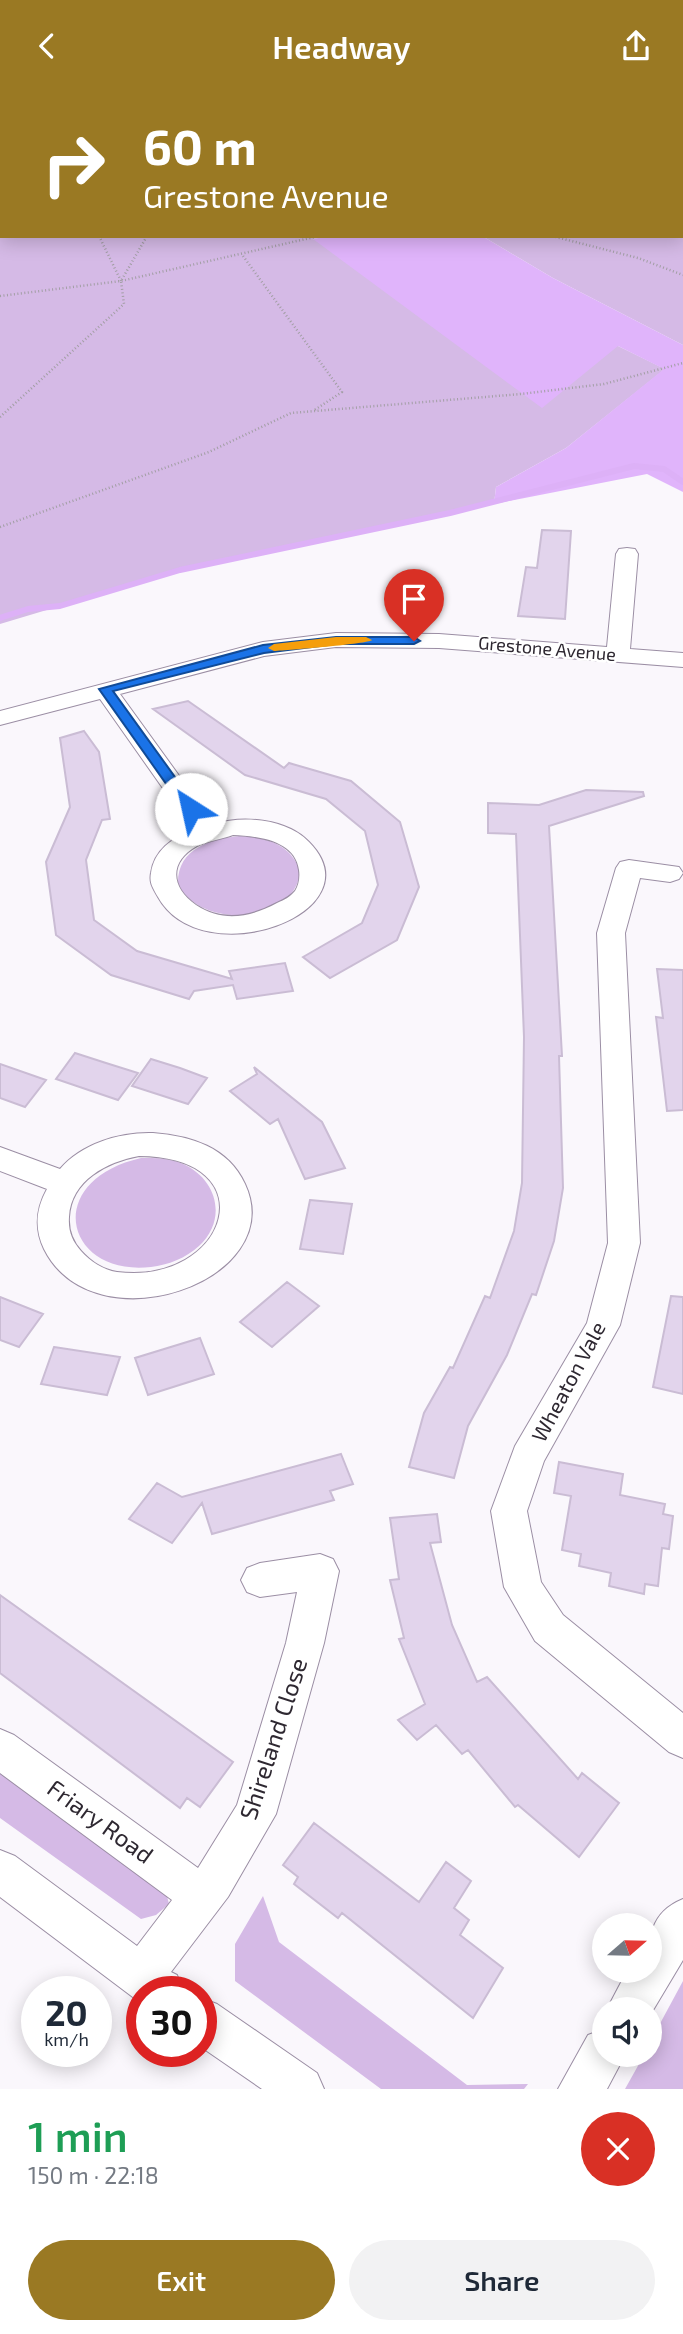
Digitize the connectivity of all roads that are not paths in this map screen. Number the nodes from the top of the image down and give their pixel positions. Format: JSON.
{"nodes":[{"id":1,"x":627,"y":554,"type":"dead end"},
{"id":2,"x":618,"y":655,"type":"junction"},
{"id":3,"x":683,"y":660,"type":"edge"},
{"id":4,"x":105,"y":689,"type":"junction"},
{"id":5,"x":0,"y":718,"type":"edge"},
{"id":6,"x":206,"y":831,"type":"junction"},
{"id":7,"x":670,"y":873,"type":"dead end"},
{"id":8,"x":0,"y":1159,"type":"edge"},
{"id":9,"x":65,"y":1183,"type":"junction"},
{"id":10,"x":260,"y":1580,"type":"dead end"},
{"id":11,"x":683,"y":1738,"type":"edge"},
{"id":12,"x":0,"y":1749,"type":"edge"},
{"id":13,"x":0,"y":1871,"type":"edge"},
{"id":14,"x":200,"y":1895,"type":"junction"},
{"id":15,"x":683,"y":1920,"type":"edge"},
{"id":16,"x":139,"y":1976,"type":"edge"},
{"id":17,"x":154,"y":1976,"type":"edge"},
{"id":18,"x":636,"y":1997,"type":"edge"},
{"id":19,"x":217,"y":2031,"type":"edge"},
{"id":20,"x":594,"y":2067,"type":"edge"},
{"id":21,"x":301,"y":2089,"type":"edge"},
{"id":22,"x":580,"y":2089,"type":"edge"}],
"edges":[{"from":1,"to":2,"type":"street"},
{"from":2,"to":3,"type":"street","name":"Grestone Avenue"},
{"from":2,"to":4,"type":"street","name":"Grestone Avenue"},
{"from":4,"to":5,"type":"street","name":"Grestone Avenue"},
{"from":4,"to":6,"type":"street"},
{"from":6,"to":6,"type":"street"},
{"from":7,"to":11,"type":"street","name":"Wheaton Vale"},
{"from":8,"to":9,"type":"street"},
{"from":9,"to":9,"type":"street"},
{"from":10,"to":14,"type":"street","name":"Shireland Close"},
{"from":12,"to":14,"type":"street","name":"Friary Road"},
{"from":13,"to":16,"type":"street"},
{"from":14,"to":17,"type":"street","name":"Shireland Close"},
{"from":15,"to":18,"type":"street"},
{"from":19,"to":21,"type":"street"},
{"from":20,"to":22,"type":"street"}]}
